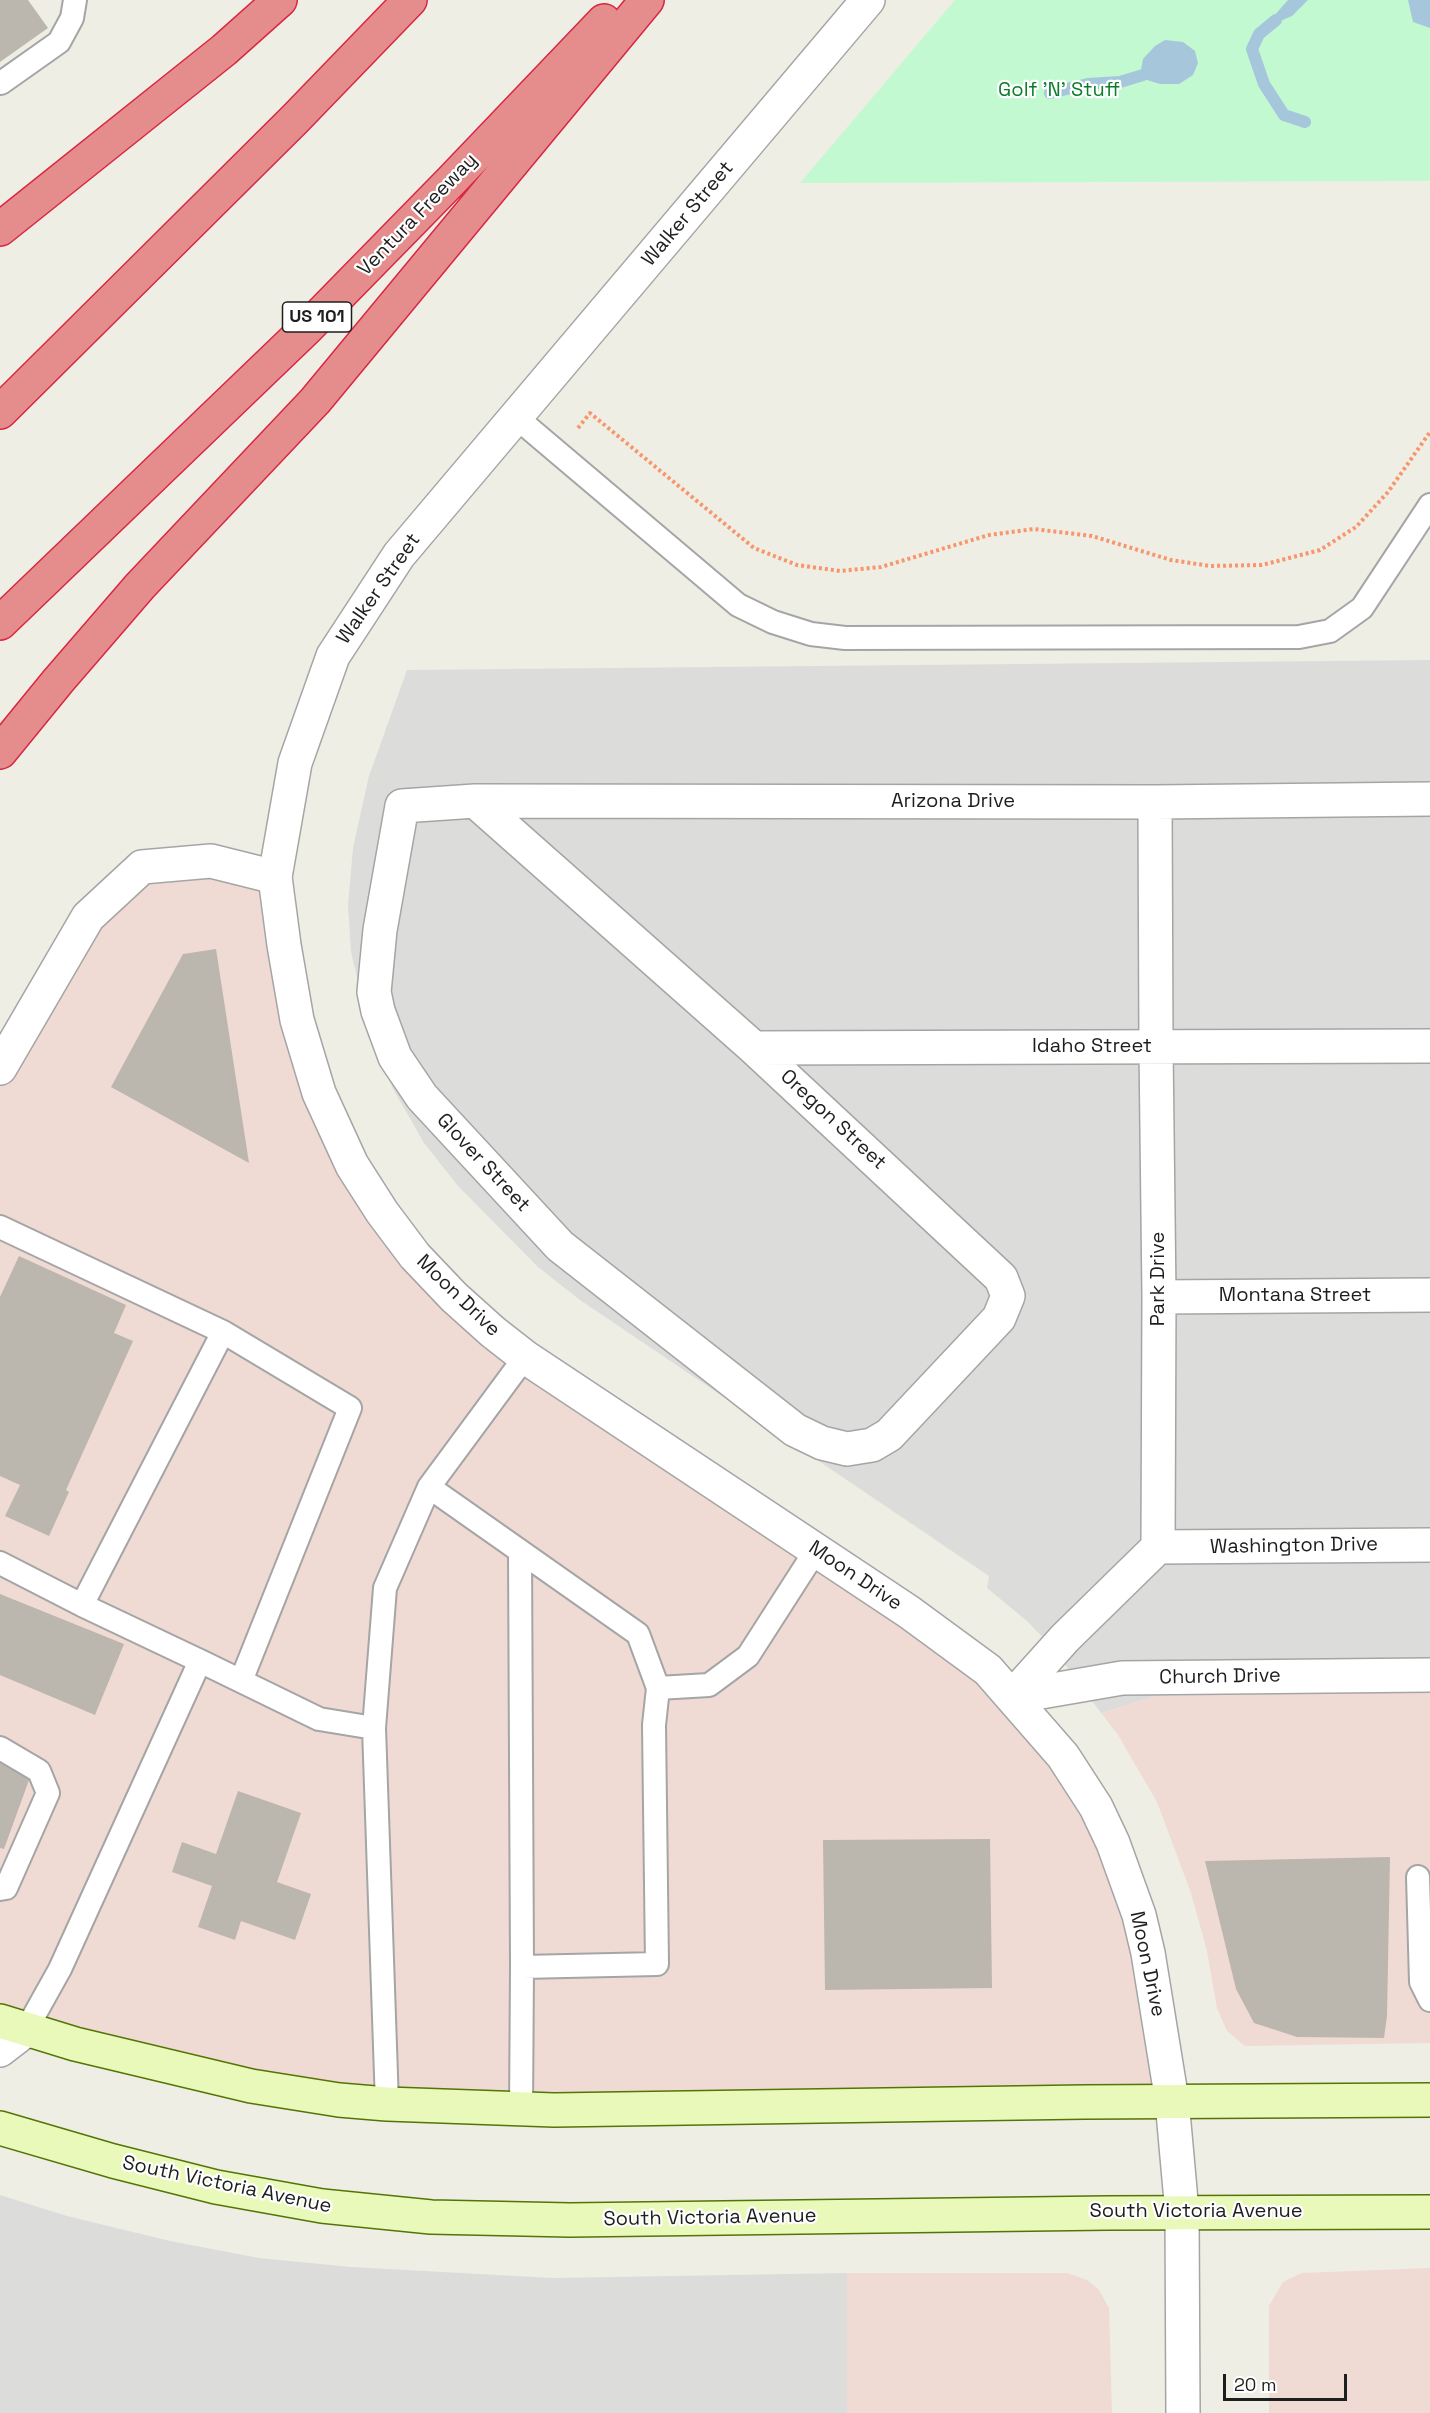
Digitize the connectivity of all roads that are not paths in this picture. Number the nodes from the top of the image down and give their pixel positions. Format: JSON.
{"nodes":[{"id":1,"x":75,"y":0,"type":"edge"},
{"id":2,"x":280,"y":0,"type":"edge"},
{"id":3,"x":410,"y":0,"type":"edge"},
{"id":4,"x":623,"y":0,"type":"edge"},
{"id":5,"x":647,"y":0,"type":"edge"},
{"id":6,"x":868,"y":0,"type":"edge"},
{"id":7,"x":1,"y":83,"type":"edge"},
{"id":8,"x":0,"y":229,"type":"edge"},
{"id":9,"x":0,"y":412,"type":"edge"},
{"id":10,"x":517,"y":418,"type":"junction"},
{"id":11,"x":1430,"y":505,"type":"edge"},
{"id":12,"x":0,"y":623,"type":"edge"},
{"id":13,"x":0,"y":752,"type":"edge"},
{"id":14,"x":1430,"y":799,"type":"edge"},
{"id":15,"x":475,"y":801,"type":"junction"},
{"id":16,"x":1155,"y":802,"type":"junction"},
{"id":17,"x":275,"y":877,"type":"junction"},
{"id":18,"x":1430,"y":1046,"type":"edge"},
{"id":19,"x":1156,"y":1047,"type":"junction"},
{"id":20,"x":754,"y":1048,"type":"junction"},
{"id":21,"x":0,"y":1068,"type":"edge"},
{"id":22,"x":0,"y":1227,"type":"edge"},
{"id":23,"x":1430,"y":1294,"type":"edge"},
{"id":24,"x":1159,"y":1297,"type":"junction"},
{"id":25,"x":223,"y":1332,"type":"junction"},
{"id":26,"x":525,"y":1357,"type":"junction"},
{"id":27,"x":847,"y":1449,"type":"joint"},
{"id":28,"x":429,"y":1487,"type":"junction"},
{"id":29,"x":1430,"y":1545,"type":"edge"},
{"id":30,"x":1158,"y":1547,"type":"junction"},
{"id":31,"x":816,"y":1550,"type":"junction"},
{"id":32,"x":520,"y":1551,"type":"junction"},
{"id":33,"x":0,"y":1563,"type":"edge"},
{"id":34,"x":82,"y":1605,"type":"junction"},
{"id":35,"x":200,"y":1661,"type":"junction"},
{"id":36,"x":1430,"y":1675,"type":"edge"},
{"id":37,"x":241,"y":1681,"type":"junction"},
{"id":38,"x":658,"y":1688,"type":"junction"},
{"id":39,"x":1012,"y":1697,"type":"junction"},
{"id":40,"x":374,"y":1728,"type":"junction"},
{"id":41,"x":0,"y":1748,"type":"edge"},
{"id":42,"x":1418,"y":1877,"type":"dead end"},
{"id":43,"x":0,"y":1888,"type":"edge"},
{"id":44,"x":522,"y":1967,"type":"junction"},
{"id":45,"x":1430,"y":2000,"type":"edge"},
{"id":46,"x":13,"y":2026,"type":"edge"},
{"id":47,"x":0,"y":2050,"type":"edge"},
{"id":48,"x":1430,"y":2100,"type":"edge"},
{"id":49,"x":1172,"y":2101,"type":"junction"},
{"id":50,"x":387,"y":2104,"type":"junction"},
{"id":51,"x":521,"y":2110,"type":"junction"},
{"id":52,"x":0,"y":2128,"type":"edge"},
{"id":53,"x":1182,"y":2212,"type":"junction"},
{"id":54,"x":1430,"y":2212,"type":"edge"},
{"id":55,"x":1183,"y":2413,"type":"edge"}],
"edges":[{"from":1,"to":7,"type":"lane"},
{"from":2,"to":8,"type":"highway"},
{"from":3,"to":9,"type":"highway"},
{"from":4,"to":12,"type":"highway","name":"Ventura Freeway","number":"US 101"},
{"from":5,"to":13,"type":"highway"},
{"from":6,"to":10,"type":"street","name":"Walker Street"},
{"from":10,"to":11,"type":"lane"},
{"from":10,"to":17,"type":"street","name":"Walker Street"},
{"from":14,"to":16,"type":"street","name":"Arizona Drive"},
{"from":15,"to":16,"type":"street","name":"Arizona Drive"},
{"from":15,"to":20,"type":"street","name":"Oregon Street"},
{"from":15,"to":27,"type":"street","name":"Glover Street"},
{"from":16,"to":19,"type":"street","name":"Park Drive"},
{"from":17,"to":21,"type":"street"},
{"from":17,"to":26,"type":"street","name":"Moon Drive"},
{"from":18,"to":19,"type":"street","name":"Idaho Street"},
{"from":19,"to":20,"type":"street","name":"Idaho Street"},
{"from":19,"to":24,"type":"street","name":"Park Drive"},
{"from":20,"to":27,"type":"street","name":"Oregon Street"},
{"from":22,"to":25,"type":"lane"},
{"from":23,"to":24,"type":"street","name":"Montana Street"},
{"from":24,"to":30,"type":"street","name":"Park Drive"},
{"from":25,"to":34,"type":"lane"},
{"from":25,"to":37,"type":"lane"},
{"from":26,"to":28,"type":"lane"},
{"from":26,"to":31,"type":"street","name":"Moon Drive"},
{"from":28,"to":32,"type":"lane"},
{"from":28,"to":40,"type":"lane"},
{"from":29,"to":30,"type":"street","name":"Washington Drive"},
{"from":30,"to":39,"type":"street"},
{"from":31,"to":38,"type":"lane"},
{"from":31,"to":39,"type":"street","name":"Moon Drive"},
{"from":32,"to":38,"type":"lane"},
{"from":32,"to":44,"type":"lane"},
{"from":33,"to":34,"type":"lane"},
{"from":34,"to":35,"type":"lane"},
{"from":35,"to":37,"type":"lane"},
{"from":35,"to":46,"type":"lane"},
{"from":36,"to":39,"type":"street","name":"Church Drive"},
{"from":37,"to":40,"type":"lane"},
{"from":38,"to":44,"type":"lane"},
{"from":39,"to":49,"type":"street","name":"Moon Drive"},
{"from":40,"to":50,"type":"lane"},
{"from":41,"to":43,"type":"lane"},
{"from":42,"to":45,"type":"lane"},
{"from":44,"to":51,"type":"lane"},
{"from":46,"to":47,"type":"street"},
{"from":46,"to":50,"type":"main road"},
{"from":48,"to":49,"type":"main road"},
{"from":49,"to":51,"type":"main road"},
{"from":49,"to":53,"type":"street","name":"Moon Drive"},
{"from":50,"to":51,"type":"main road"},
{"from":52,"to":53,"type":"main road","name":"South Victoria Avenue"},
{"from":53,"to":54,"type":"main road","name":"South Victoria Avenue"},
{"from":53,"to":55,"type":"street","name":"Moon Drive"}]}
